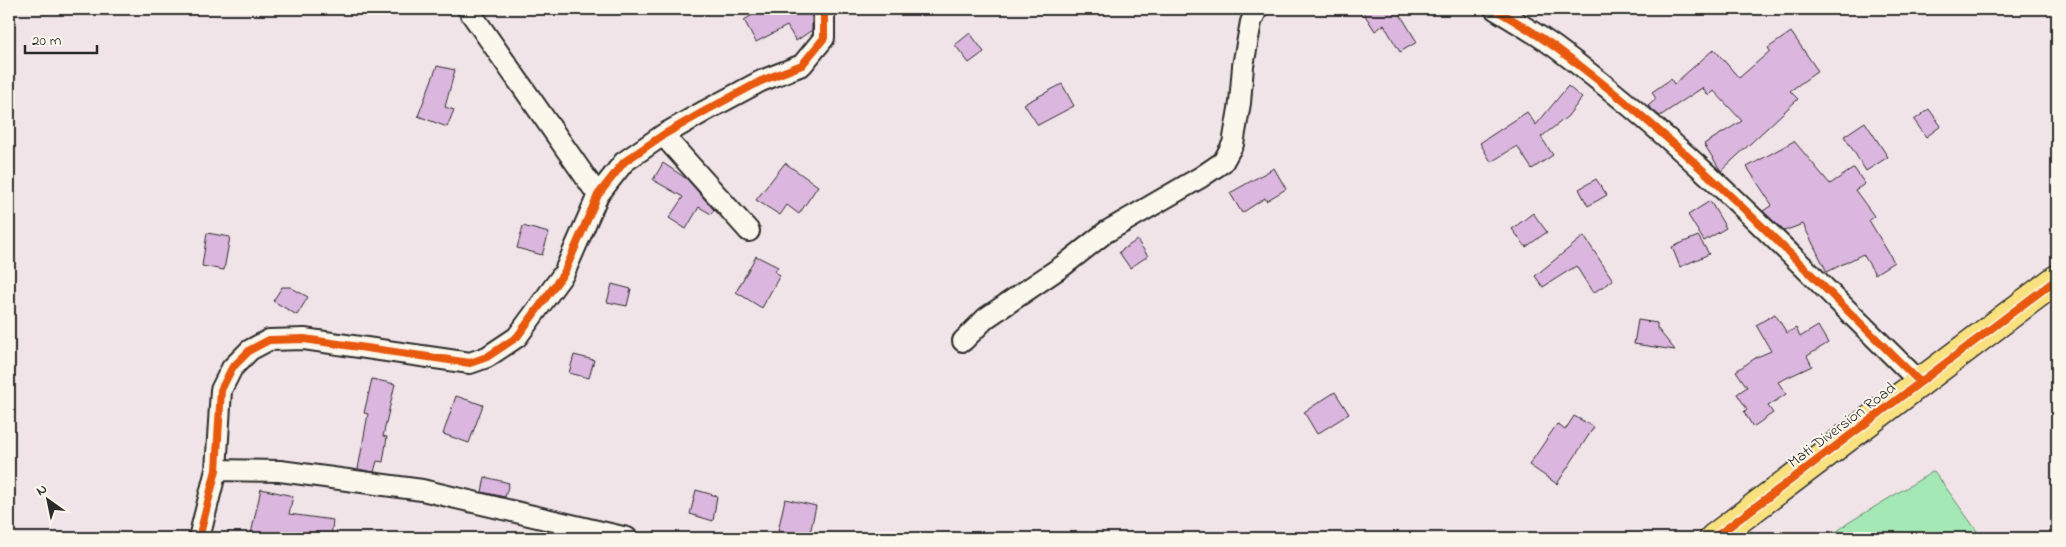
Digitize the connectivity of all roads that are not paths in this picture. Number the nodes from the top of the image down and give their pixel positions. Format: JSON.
{"nodes":[{"id":1,"x":468,"y":9,"type":"edge"},
{"id":2,"x":824,"y":9,"type":"edge"},
{"id":3,"x":1257,"y":9,"type":"edge"},
{"id":4,"x":1495,"y":9,"type":"edge"},
{"id":5,"x":663,"y":135,"type":"junction"},
{"id":6,"x":598,"y":195,"type":"junction"},
{"id":7,"x":749,"y":231,"type":"dead end"},
{"id":8,"x":2057,"y":279,"type":"edge"},
{"id":9,"x":963,"y":341,"type":"dead end"},
{"id":10,"x":1920,"y":382,"type":"junction"},
{"id":11,"x":216,"y":470,"type":"junction"},
{"id":12,"x":198,"y":538,"type":"edge"},
{"id":13,"x":627,"y":538,"type":"edge"},
{"id":14,"x":1714,"y":538,"type":"edge"}],
"edges":[{"from":1,"to":6,"type":"street"},
{"from":2,"to":5,"type":"street"},
{"from":3,"to":9,"type":"street"},
{"from":4,"to":10,"type":"street"},
{"from":5,"to":6,"type":"street"},
{"from":5,"to":7,"type":"street"},
{"from":6,"to":11,"type":"street"},
{"from":8,"to":10,"type":"highway","name":"Mati Diversion Road"},
{"from":10,"to":14,"type":"highway","name":"Mati Diversion Road"},
{"from":11,"to":12,"type":"street"},
{"from":11,"to":13,"type":"street"}]}
